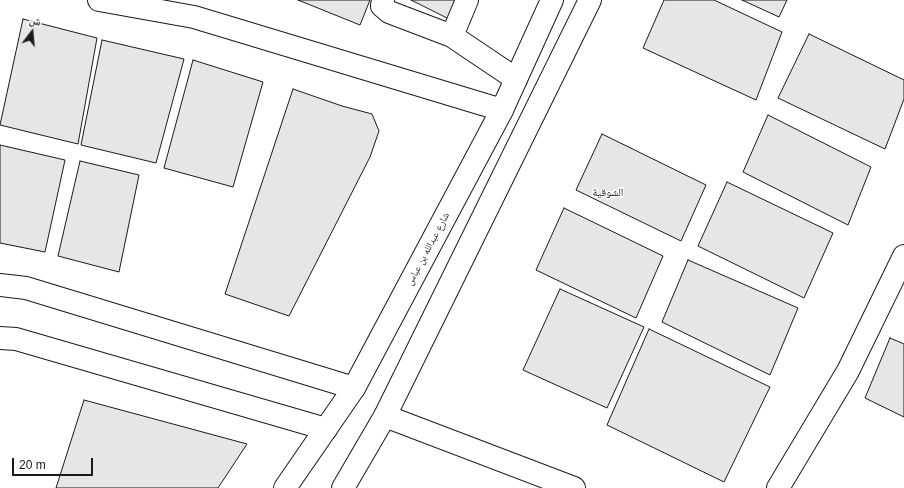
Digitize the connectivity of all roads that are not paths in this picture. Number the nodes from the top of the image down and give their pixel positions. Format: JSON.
{"nodes":[{"id":1,"x":99,"y":0,"type":"edge"},
{"id":2,"x":383,"y":0,"type":"edge"},
{"id":3,"x":467,"y":0,"type":"edge"},
{"id":4,"x":552,"y":0,"type":"edge"},
{"id":5,"x":590,"y":0,"type":"edge"},
{"id":6,"x":197,"y":8,"type":"edge"},
{"id":7,"x":452,"y":36,"type":"junction"},
{"id":8,"x":516,"y":79,"type":"junction"},
{"id":9,"x":502,"y":110,"type":"junction"},
{"id":10,"x":904,"y":256,"type":"edge"},
{"id":11,"x":0,"y":285,"type":"edge"},
{"id":12,"x":0,"y":338,"type":"edge"},
{"id":13,"x":354,"y":388,"type":"junction"},
{"id":14,"x":385,"y":416,"type":"junction"},
{"id":15,"x":326,"y":429,"type":"junction"},
{"id":16,"x":286,"y":488,"type":"edge"},
{"id":17,"x":343,"y":488,"type":"edge"},
{"id":18,"x":574,"y":488,"type":"edge"},
{"id":19,"x":778,"y":488,"type":"edge"}],
"edges":[{"from":1,"to":6,"type":"street"},
{"from":2,"to":7,"type":"street"},
{"from":3,"to":7,"type":"street"},
{"from":4,"to":8,"type":"street","name":"شارع عبدالله بن عباس"},
{"from":5,"to":14,"type":"street"},
{"from":6,"to":9,"type":"street"},
{"from":7,"to":8,"type":"street"},
{"from":8,"to":9,"type":"street","name":"شارع عبدالله بن عباس"},
{"from":9,"to":13,"type":"street","name":"شارع عبدالله بن عباس"},
{"from":10,"to":19,"type":"street"},
{"from":11,"to":13,"type":"street"},
{"from":12,"to":15,"type":"street"},
{"from":13,"to":15,"type":"street","name":"شارع عبدالله بن عباس"},
{"from":14,"to":17,"type":"street"},
{"from":14,"to":18,"type":"street"},
{"from":15,"to":16,"type":"street","name":"شارع عبدالله بن عباس"}]}
